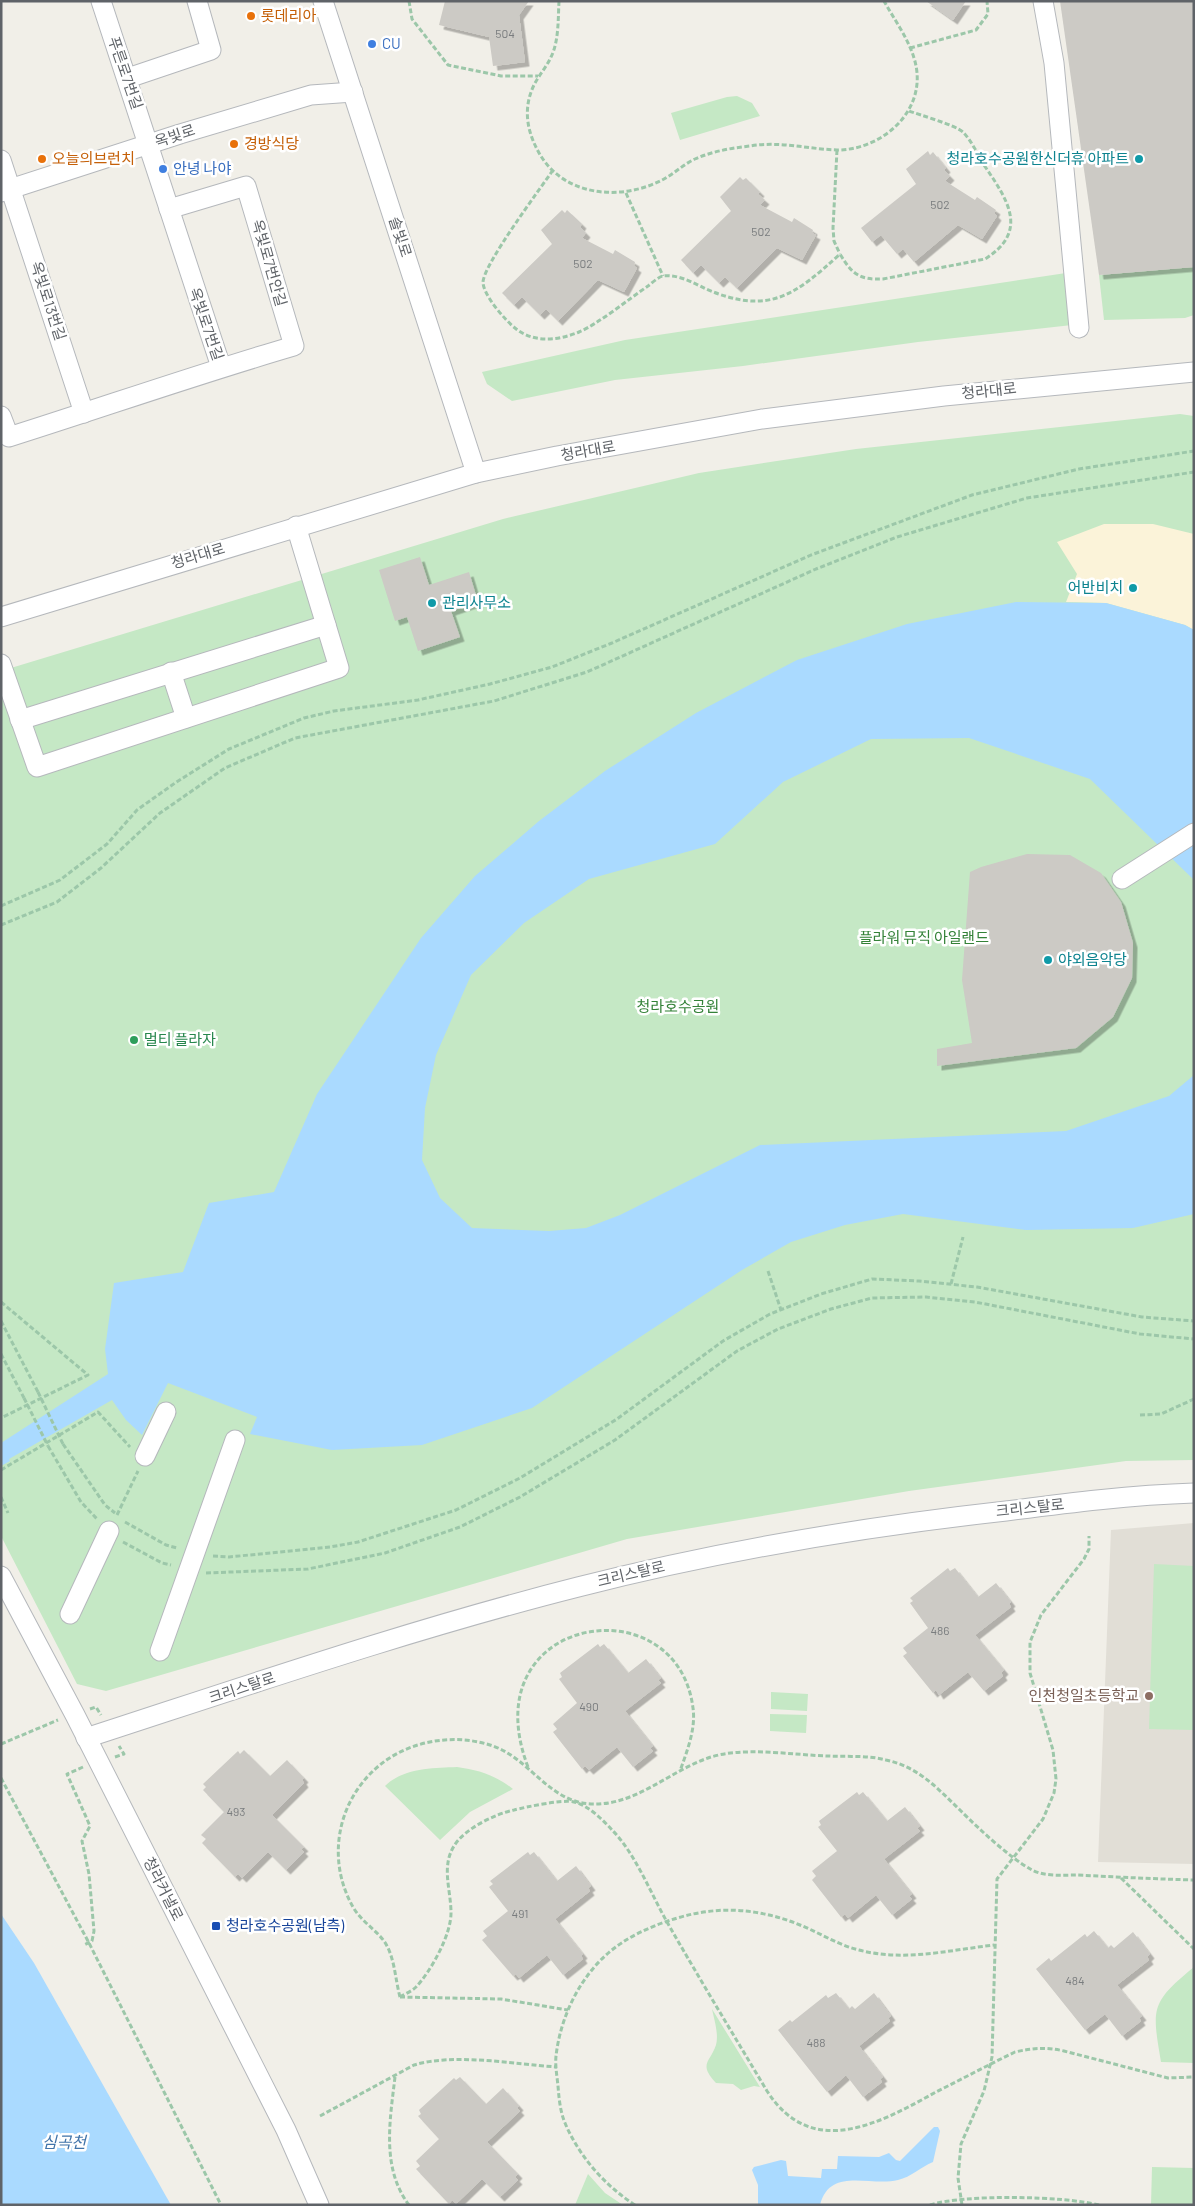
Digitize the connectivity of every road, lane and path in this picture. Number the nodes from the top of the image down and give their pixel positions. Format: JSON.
{"nodes":[{"id":1,"x":101,"y":1,"type":"edge"},
{"id":2,"x":197,"y":1,"type":"edge"},
{"id":3,"x":324,"y":1,"type":"edge"},
{"id":4,"x":408,"y":1,"type":"edge"},
{"id":5,"x":559,"y":1,"type":"edge"},
{"id":6,"x":884,"y":1,"type":"edge"},
{"id":7,"x":987,"y":1,"type":"edge"},
{"id":8,"x":1043,"y":1,"type":"edge"},
{"id":9,"x":910,"y":48,"type":"junction"},
{"id":10,"x":539,"y":76,"type":"junction"},
{"id":11,"x":128,"y":78,"type":"junction"},
{"id":12,"x":353,"y":92,"type":"junction"},
{"id":13,"x":909,"y":111,"type":"junction"},
{"id":14,"x":149,"y":144,"type":"junction"},
{"id":15,"x":837,"y":150,"type":"junction"},
{"id":16,"x":1,"y":160,"type":"edge"},
{"id":17,"x":553,"y":170,"type":"junction"},
{"id":18,"x":6,"y":191,"type":"edge"},
{"id":19,"x":626,"y":193,"type":"junction"},
{"id":20,"x":169,"y":209,"type":"junction"},
{"id":21,"x":840,"y":254,"type":"junction"},
{"id":22,"x":662,"y":276,"type":"junction"},
{"id":23,"x":1079,"y":328,"type":"dead end"},
{"id":24,"x":221,"y":367,"type":"junction"},
{"id":25,"x":1194,"y":372,"type":"edge"},
{"id":26,"x":84,"y":413,"type":"junction"},
{"id":27,"x":1,"y":416,"type":"edge"},
{"id":28,"x":1194,"y":452,"type":"edge"},
{"id":29,"x":1194,"y":472,"type":"edge"},
{"id":30,"x":476,"y":473,"type":"junction"},
{"id":31,"x":296,"y":526,"type":"junction"},
{"id":32,"x":1,"y":617,"type":"edge"},
{"id":33,"x":326,"y":625,"type":"junction"},
{"id":34,"x":1,"y":664,"type":"edge"},
{"id":35,"x":171,"y":672,"type":"junction"},
{"id":36,"x":186,"y":718,"type":"junction"},
{"id":37,"x":20,"y":720,"type":"junction"},
{"id":38,"x":1194,"y":833,"type":"edge"},
{"id":39,"x":1122,"y":879,"type":"dead end"},
{"id":40,"x":1,"y":906,"type":"edge"},
{"id":41,"x":1,"y":925,"type":"edge"},
{"id":42,"x":963,"y":1237,"type":"dead end"},
{"id":43,"x":768,"y":1271,"type":"dead end"},
{"id":44,"x":951,"y":1284,"type":"junction"},
{"id":45,"x":1,"y":1302,"type":"edge"},
{"id":46,"x":781,"y":1310,"type":"junction"},
{"id":47,"x":1,"y":1321,"type":"edge"},
{"id":48,"x":1194,"y":1321,"type":"edge"},
{"id":49,"x":1194,"y":1339,"type":"edge"},
{"id":50,"x":1,"y":1354,"type":"edge"},
{"id":51,"x":1194,"y":1399,"type":"edge"},
{"id":52,"x":166,"y":1412,"type":"dead end"},
{"id":53,"x":1140,"y":1415,"type":"dead end"},
{"id":54,"x":1,"y":1418,"type":"edge"},
{"id":55,"x":235,"y":1440,"type":"dead end"},
{"id":56,"x":145,"y":1456,"type":"junction"},
{"id":57,"x":1,"y":1470,"type":"edge"},
{"id":58,"x":1194,"y":1493,"type":"edge"},
{"id":59,"x":1,"y":1497,"type":"edge"},
{"id":60,"x":8,"y":1513,"type":"dead end"},
{"id":61,"x":113,"y":1523,"type":"junction"},
{"id":62,"x":1089,"y":1536,"type":"dead end"},
{"id":63,"x":191,"y":1562,"type":"junction"},
{"id":64,"x":1,"y":1576,"type":"edge"},
{"id":65,"x":70,"y":1614,"type":"dead end"},
{"id":66,"x":160,"y":1651,"type":"dead end"},
{"id":67,"x":42,"y":1725,"type":"dead end"},
{"id":68,"x":86,"y":1738,"type":"junction"},
{"id":69,"x":1,"y":1744,"type":"edge"},
{"id":70,"x":528,"y":1768,"type":"junction"},
{"id":71,"x":680,"y":1771,"type":"junction"},
{"id":72,"x":67,"y":1774,"type":"dead end"},
{"id":73,"x":1,"y":1778,"type":"edge"},
{"id":74,"x":573,"y":1802,"type":"junction"},
{"id":75,"x":1014,"y":1856,"type":"junction"},
{"id":76,"x":1120,"y":1877,"type":"junction"},
{"id":77,"x":1194,"y":1880,"type":"edge"},
{"id":78,"x":667,"y":1922,"type":"junction"},
{"id":79,"x":88,"y":1943,"type":"junction"},
{"id":80,"x":84,"y":1945,"type":"dead end"},
{"id":81,"x":994,"y":1945,"type":"junction"},
{"id":82,"x":1194,"y":1949,"type":"edge"},
{"id":83,"x":400,"y":1997,"type":"junction"},
{"id":84,"x":568,"y":2010,"type":"junction"},
{"id":85,"x":991,"y":2063,"type":"junction"},
{"id":86,"x":557,"y":2067,"type":"junction"},
{"id":87,"x":395,"y":2076,"type":"junction"},
{"id":88,"x":1194,"y":2077,"type":"edge"},
{"id":89,"x":320,"y":2116,"type":"dead end"},
{"id":90,"x":960,"y":2199,"type":"junction"},
{"id":91,"x":221,"y":2205,"type":"edge"},
{"id":92,"x":319,"y":2205,"type":"edge"},
{"id":93,"x":409,"y":2205,"type":"edge"},
{"id":94,"x":634,"y":2205,"type":"edge"},
{"id":95,"x":930,"y":2205,"type":"edge"},
{"id":96,"x":962,"y":2205,"type":"edge"},
{"id":97,"x":1099,"y":2205,"type":"edge"}],
"edges":[{"from":1,"to":11,"type":"street","name":"푸른로7번길"},
{"from":2,"to":11,"type":"street"},
{"from":3,"to":12,"type":"street","name":"솔빛로"},
{"from":4,"to":10,"type":"path"},
{"from":5,"to":10,"type":"path"},
{"from":6,"to":9,"type":"path"},
{"from":7,"to":9,"type":"path"},
{"from":8,"to":23,"type":"street"},
{"from":9,"to":13,"type":"path"},
{"from":10,"to":17,"type":"path"},
{"from":11,"to":14,"type":"street","name":"푸른로7번길"},
{"from":12,"to":14,"type":"street","name":"옥빛로"},
{"from":12,"to":30,"type":"street","name":"솔빛로"},
{"from":13,"to":15,"type":"path"},
{"from":13,"to":21,"type":"path"},
{"from":14,"to":18,"type":"street","name":"옥빛로"},
{"from":14,"to":20,"type":"street","name":"옥빛로7번길"},
{"from":15,"to":19,"type":"path"},
{"from":15,"to":21,"type":"path"},
{"from":16,"to":18,"type":"street","name":"옥빛로13번길"},
{"from":17,"to":19,"type":"path"},
{"from":17,"to":22,"type":"path"},
{"from":18,"to":26,"type":"street","name":"옥빛로13번길"},
{"from":19,"to":22,"type":"path"},
{"from":20,"to":24,"type":"street","name":"옥빛로7번길"},
{"from":20,"to":24,"type":"street","name":"옥빛로7번안길"},
{"from":21,"to":22,"type":"path"},
{"from":24,"to":26,"type":"street","name":"옥빛로7번길"},
{"from":25,"to":30,"type":"street","name":"청라대로"},
{"from":26,"to":27,"type":"street","name":"옥빛로7번길"},
{"from":28,"to":40,"type":"path"},
{"from":29,"to":41,"type":"path"},
{"from":30,"to":31,"type":"street","name":"청라대로"},
{"from":31,"to":32,"type":"street","name":"청라대로"},
{"from":31,"to":33,"type":"street"},
{"from":33,"to":35,"type":"street"},
{"from":33,"to":36,"type":"street"},
{"from":34,"to":37,"type":"street"},
{"from":35,"to":36,"type":"street"},
{"from":35,"to":37,"type":"street"},
{"from":36,"to":37,"type":"street"},
{"from":38,"to":39,"type":"street"},
{"from":42,"to":44,"type":"path"},
{"from":43,"to":46,"type":"path"},
{"from":44,"to":46,"type":"path"},
{"from":44,"to":48,"type":"path"},
{"from":45,"to":54,"type":"path"},
{"from":46,"to":63,"type":"path"},
{"from":47,"to":61,"type":"path","bridge":true},
{"from":49,"to":63,"type":"path"},
{"from":50,"to":61,"type":"path","bridge":true},
{"from":51,"to":53,"type":"path"},
{"from":52,"to":56,"type":"street"},
{"from":55,"to":63,"type":"street"},
{"from":56,"to":57,"type":"path"},
{"from":56,"to":61,"type":"path"},
{"from":58,"to":68,"type":"street","name":"크리스탈로"},
{"from":59,"to":60,"type":"path"},
{"from":61,"to":63,"type":"path"},
{"from":61,"to":63,"type":"path"},
{"from":61,"to":65,"type":"street"},
{"from":62,"to":75,"type":"path"},
{"from":63,"to":66,"type":"street"},
{"from":64,"to":68,"type":"street","name":"청라커낼로"},
{"from":67,"to":69,"type":"path"},
{"from":68,"to":92,"type":"street","name":"청라커낼로"},
{"from":70,"to":71,"type":"path"},
{"from":70,"to":74,"type":"path"},
{"from":70,"to":83,"type":"path"},
{"from":71,"to":74,"type":"path"},
{"from":71,"to":75,"type":"path"},
{"from":72,"to":79,"type":"path"},
{"from":73,"to":79,"type":"path"},
{"from":74,"to":78,"type":"path"},
{"from":74,"to":83,"type":"path"},
{"from":75,"to":76,"type":"path"},
{"from":75,"to":81,"type":"path"},
{"from":76,"to":77,"type":"path"},
{"from":76,"to":82,"type":"path"},
{"from":78,"to":81,"type":"path"},
{"from":78,"to":84,"type":"path"},
{"from":78,"to":85,"type":"path"},
{"from":79,"to":80,"type":"path"},
{"from":79,"to":91,"type":"path"},
{"from":81,"to":85,"type":"path"},
{"from":83,"to":84,"type":"path"},
{"from":84,"to":86,"type":"path"},
{"from":85,"to":88,"type":"path"},
{"from":85,"to":90,"type":"path"},
{"from":86,"to":87,"type":"path"},
{"from":86,"to":94,"type":"path"},
{"from":87,"to":89,"type":"path"},
{"from":87,"to":93,"type":"path"},
{"from":90,"to":95,"type":"path"},
{"from":90,"to":96,"type":"path"},
{"from":90,"to":97,"type":"path"}]}
